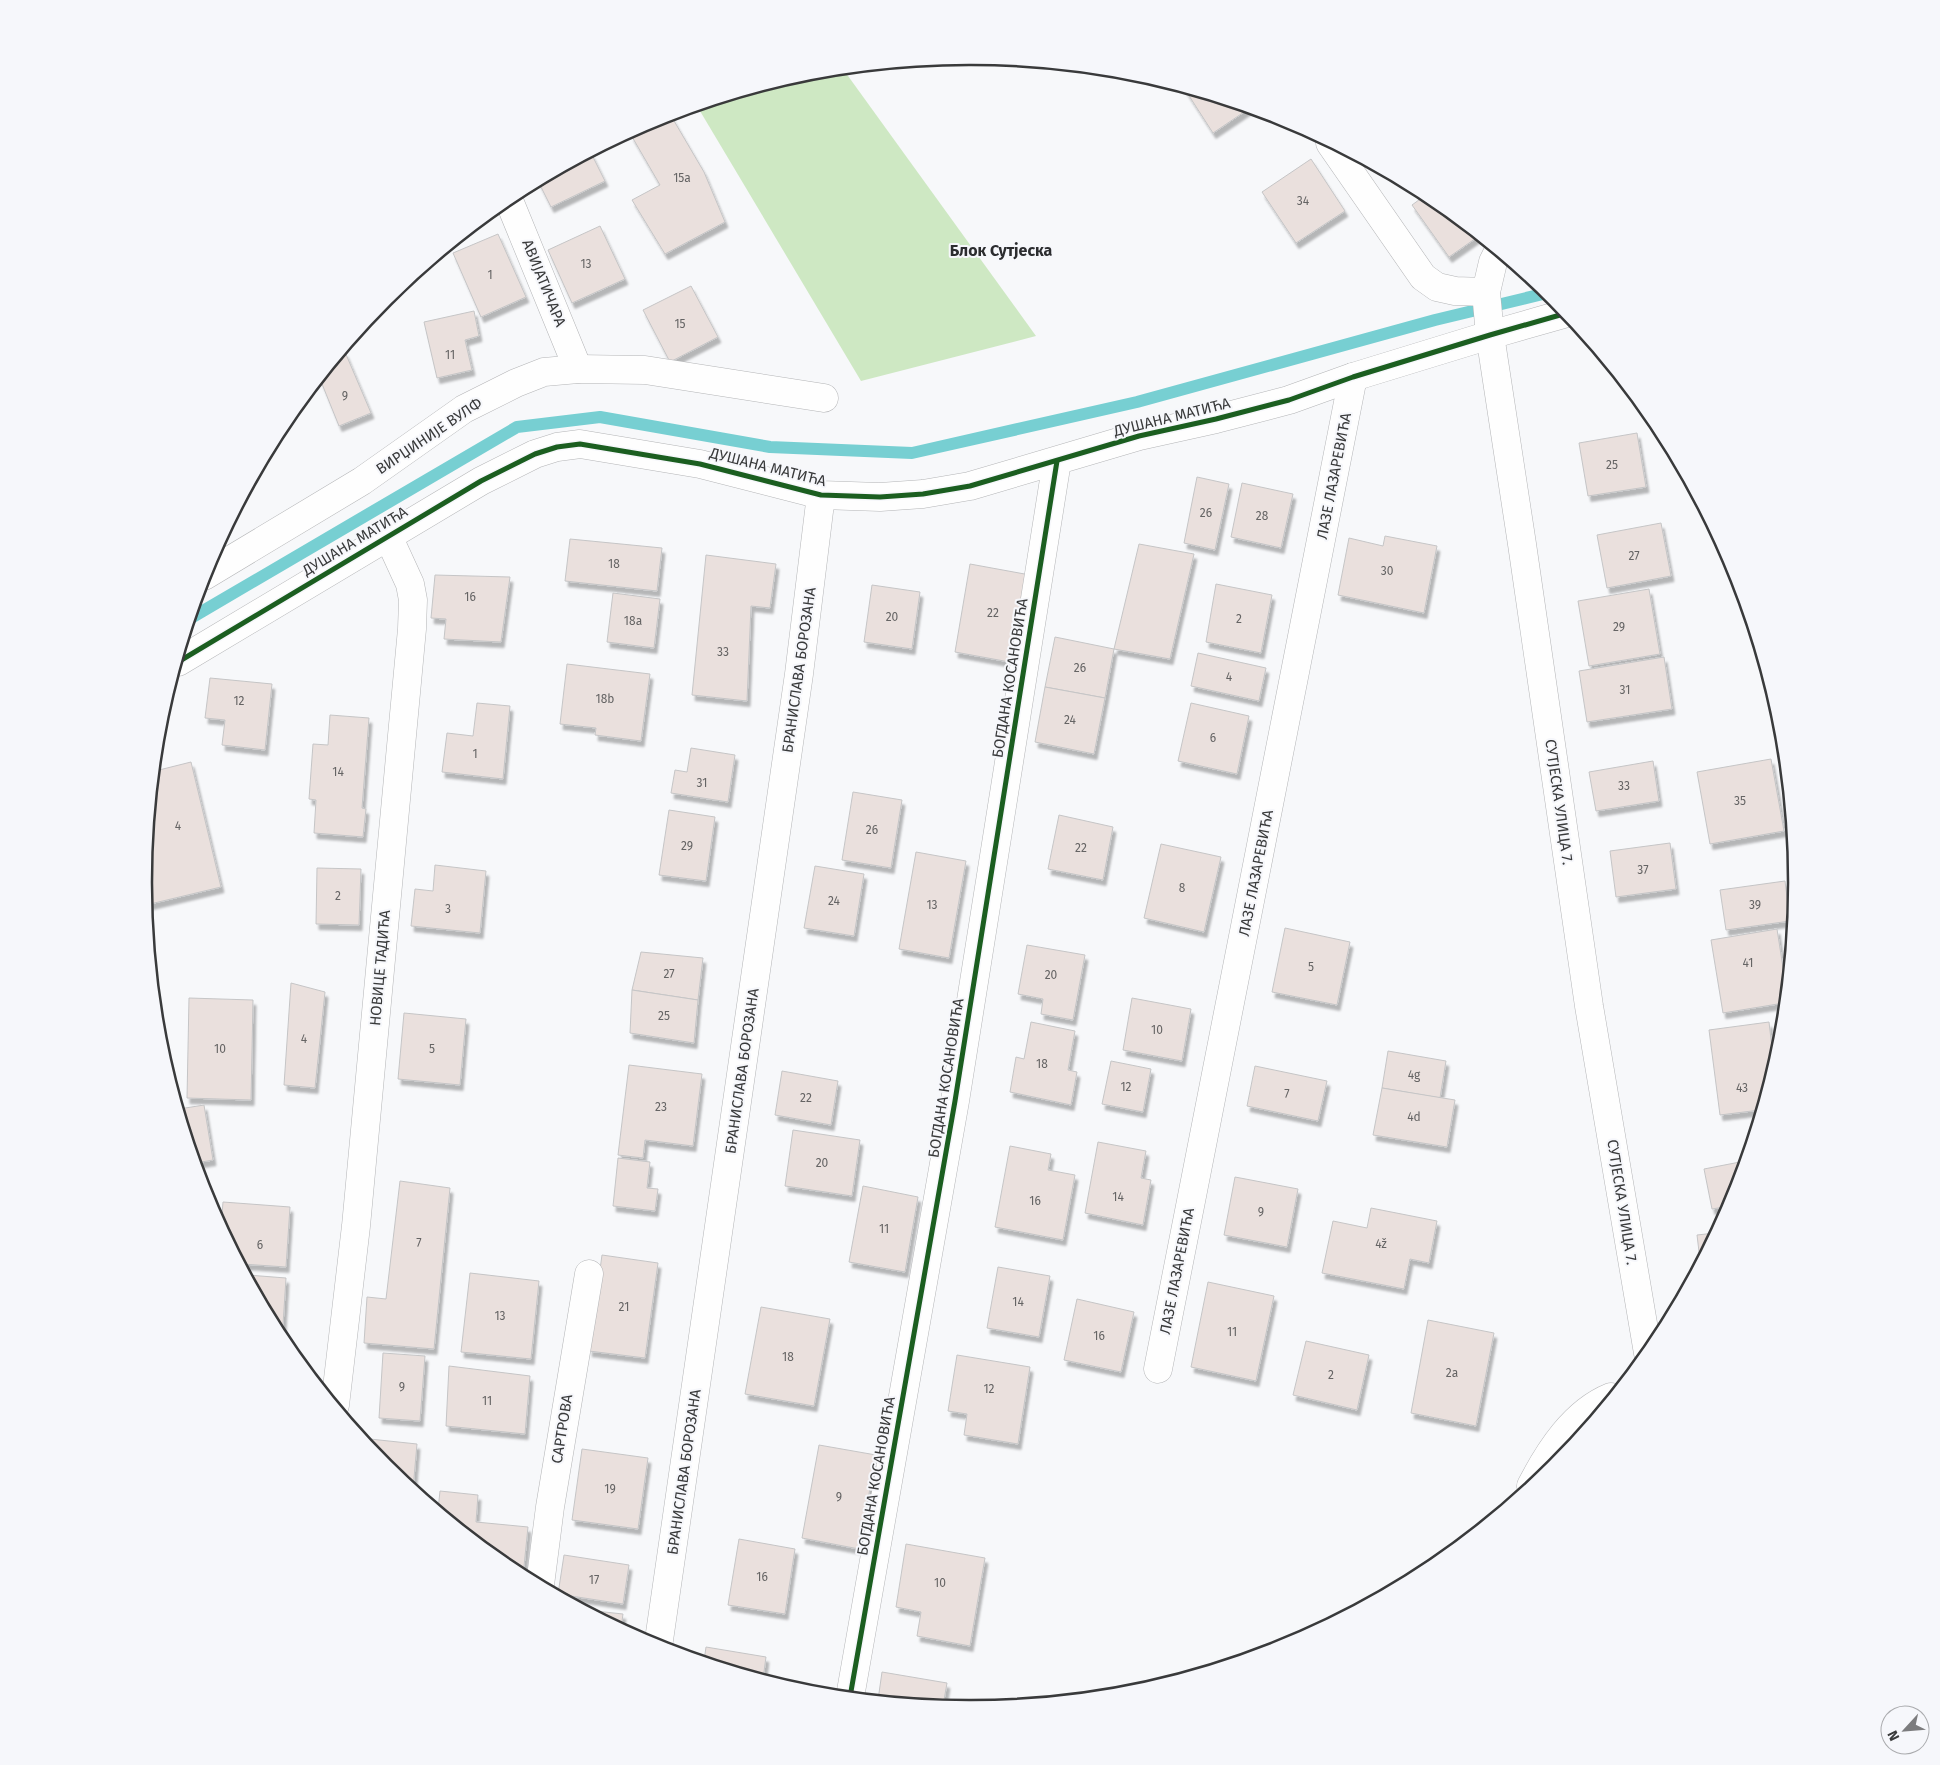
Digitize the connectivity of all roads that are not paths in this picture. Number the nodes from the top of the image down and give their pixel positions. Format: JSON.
{"nodes":[{"id":1,"x":1335,"y":151,"type":"edge"},
{"id":2,"x":511,"y":206,"type":"edge"},
{"id":3,"x":1496,"y":257,"type":"edge"},
{"id":4,"x":1486,"y":292,"type":"junction"},
{"id":5,"x":1559,"y":315,"type":"edge"},
{"id":6,"x":1490,"y":335,"type":"junction"},
{"id":7,"x":578,"y":369,"type":"junction"},
{"id":8,"x":1353,"y":377,"type":"junction"},
{"id":9,"x":824,"y":398,"type":"dead end"},
{"id":10,"x":1057,"y":461,"type":"junction"},
{"id":11,"x":821,"y":495,"type":"junction"},
{"id":12,"x":388,"y":536,"type":"junction"},
{"id":13,"x":215,"y":569,"type":"edge"},
{"id":14,"x":184,"y":658,"type":"edge"},
{"id":15,"x":588,"y":1274,"type":"dead end"},
{"id":16,"x":1646,"y":1342,"type":"edge"},
{"id":17,"x":1158,"y":1369,"type":"dead end"},
{"id":18,"x":336,"y":1398,"type":"edge"},
{"id":19,"x":1602,"y":1401,"type":"edge"},
{"id":20,"x":1541,"y":1468,"type":"edge"},
{"id":21,"x":541,"y":1578,"type":"edge"},
{"id":22,"x":659,"y":1639,"type":"edge"},
{"id":23,"x":851,"y":1691,"type":"edge"}],
"edges":[{"from":1,"to":4,"type":"street"},
{"from":2,"to":7,"type":"street","name":"АВИЈАТИЧАРА"},
{"from":3,"to":4,"type":"street","name":"СУТЈЕСКА УЛИЦА 7."},
{"from":4,"to":6,"type":"street","name":"СУТЈЕСКА УЛИЦА 7."},
{"from":5,"to":6,"type":"street","name":"ДУШАНА МАТИЋА"},
{"from":6,"to":8,"type":"street","name":"ДУШАНА МАТИЋА"},
{"from":6,"to":16,"type":"street","name":"СУТЈЕСКА УЛИЦА 7."},
{"from":7,"to":9,"type":"street","name":"ВИРЏИНИЈЕ ВУЛФ"},
{"from":7,"to":13,"type":"street","name":"ВИРЏИНИЈЕ ВУЛФ"},
{"from":8,"to":10,"type":"street","name":"ДУШАНА МАТИЋА"},
{"from":8,"to":17,"type":"street","name":"ЛАЗЕ ЛАЗАРЕВИЋА"},
{"from":10,"to":11,"type":"street","name":"ДУШАНА МАТИЋА"},
{"from":10,"to":23,"type":"street","name":"БОГДАНА КОСАНОВИЋА"},
{"from":11,"to":12,"type":"street","name":"ДУШАНА МАТИЋА"},
{"from":11,"to":22,"type":"street","name":"БРАНИСЛАВА БОРОЗАНА"},
{"from":12,"to":14,"type":"street","name":"ДУШАНА МАТИЋА"},
{"from":12,"to":18,"type":"street","name":"НОВИЦЕ ТАДИЋА"},
{"from":15,"to":21,"type":"street","name":"САРТРОВА"},
{"from":19,"to":20,"type":"street"}]}
